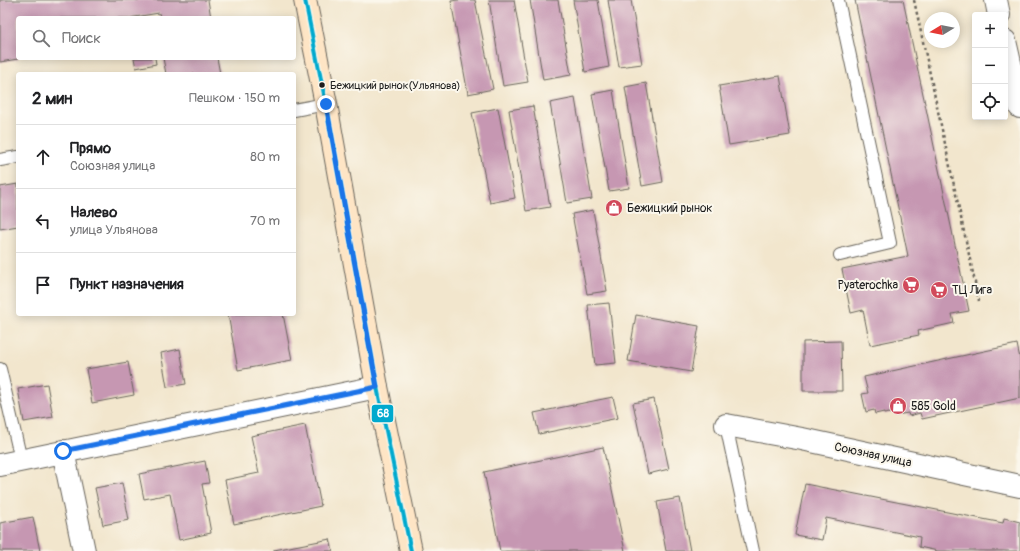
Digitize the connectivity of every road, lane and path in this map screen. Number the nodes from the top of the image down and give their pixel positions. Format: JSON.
{"nodes":[{"id":1,"x":305,"y":0,"type":"edge"},
{"id":2,"x":838,"y":0,"type":"edge"},
{"id":3,"x":914,"y":0,"type":"edge"},
{"id":4,"x":996,"y":0,"type":"edge"},
{"id":5,"x":998,"y":12,"type":"edge"},
{"id":6,"x":1007,"y":48,"type":"edge"},
{"id":7,"x":326,"y":104,"type":"junction"},
{"id":8,"x":1020,"y":107,"type":"edge"},
{"id":9,"x":296,"y":110,"type":"edge"},
{"id":10,"x":16,"y":157,"type":"edge"},
{"id":11,"x":0,"y":160,"type":"edge"},
{"id":12,"x":840,"y":255,"type":"dead end"},
{"id":13,"x":979,"y":301,"type":"dead end"},
{"id":14,"x":0,"y":369,"type":"edge"},
{"id":15,"x":377,"y":387,"type":"junction"},
{"id":16,"x":726,"y":424,"type":"joint"},
{"id":17,"x":63,"y":451,"type":"junction"},
{"id":18,"x":21,"y":460,"type":"junction"},
{"id":19,"x":0,"y":464,"type":"edge"},
{"id":20,"x":1020,"y":486,"type":"edge"},
{"id":21,"x":84,"y":551,"type":"edge"},
{"id":22,"x":411,"y":551,"type":"edge"},
{"id":23,"x":753,"y":551,"type":"edge"}],
"edges":[{"from":1,"to":7,"type":"main road"},
{"from":2,"to":12,"type":"lane"},
{"from":3,"to":13,"type":"path"},
{"from":4,"to":5,"type":"street"},
{"from":6,"to":8,"type":"street"},
{"from":7,"to":9,"type":"lane"},
{"from":7,"to":15,"type":"main road"},
{"from":10,"to":11,"type":"lane"},
{"from":14,"to":18,"type":"lane"},
{"from":15,"to":17,"type":"street"},
{"from":15,"to":22,"type":"main road"},
{"from":16,"to":20,"type":"street","name":"Союзная улица"},
{"from":16,"to":23,"type":"lane"},
{"from":17,"to":18,"type":"street"},
{"from":17,"to":21,"type":"street"},
{"from":18,"to":19,"type":"street"}]}
